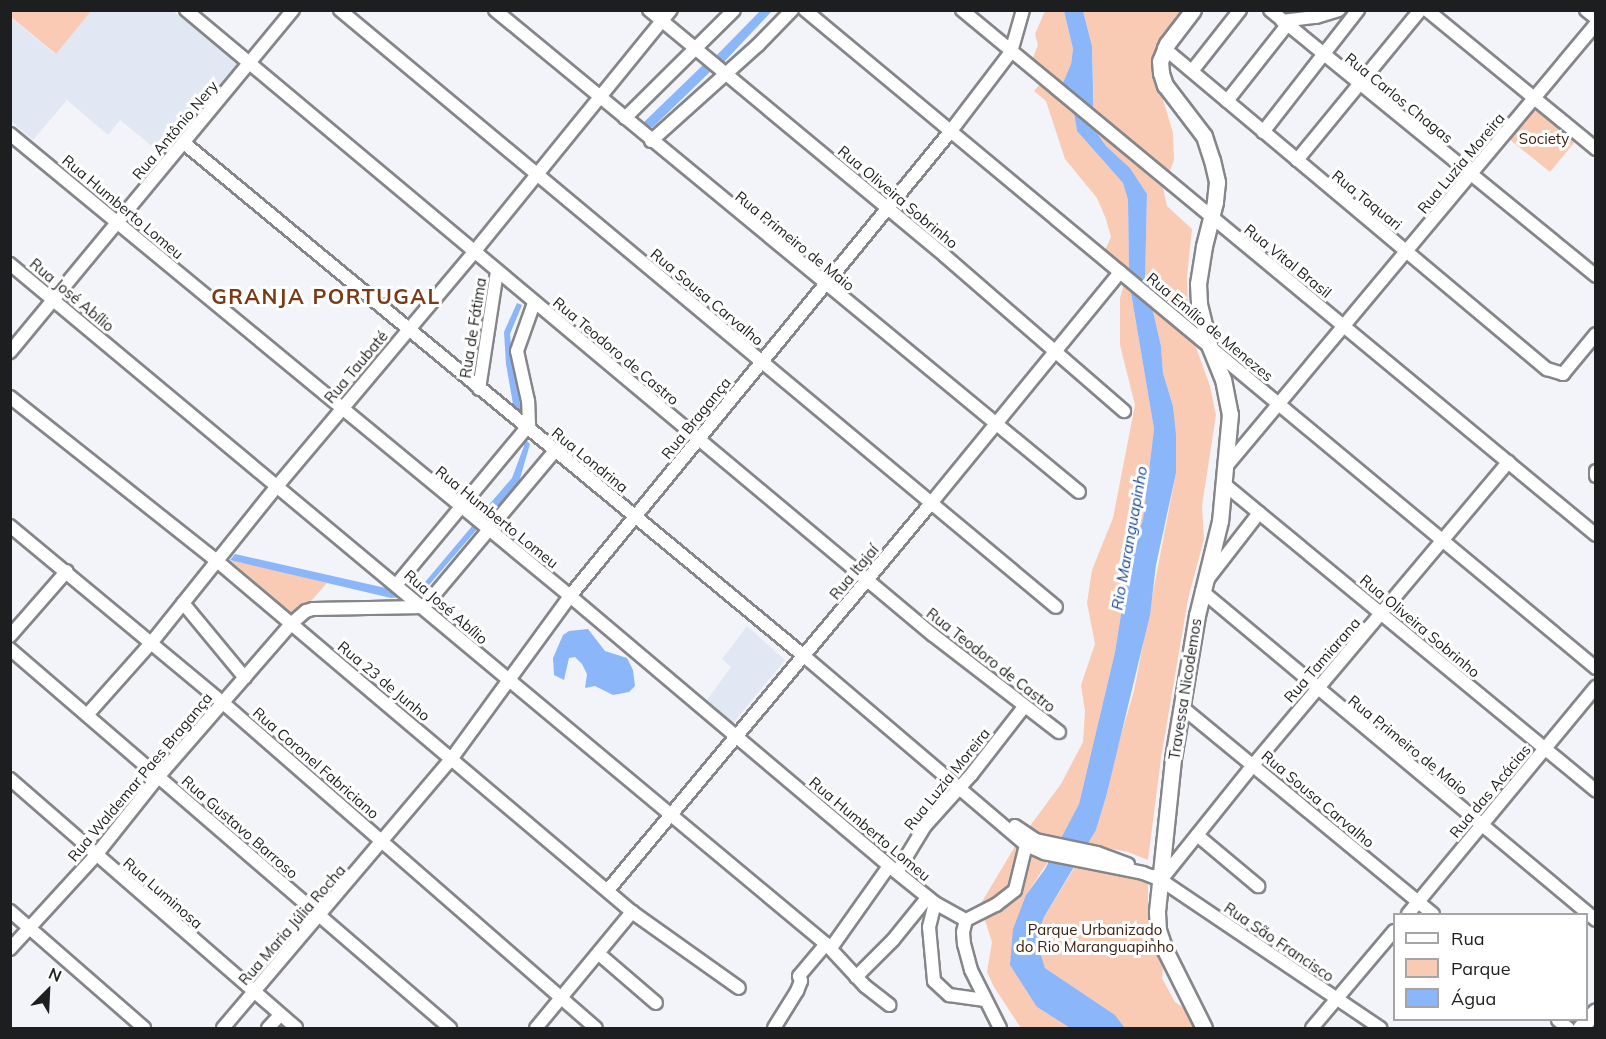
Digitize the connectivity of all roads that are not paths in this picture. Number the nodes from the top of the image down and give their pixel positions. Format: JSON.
{"nodes":[{"id":1,"x":186,"y":10,"type":"edge"},
{"id":2,"x":293,"y":10,"type":"edge"},
{"id":3,"x":340,"y":10,"type":"edge"},
{"id":4,"x":495,"y":10,"type":"edge"},
{"id":5,"x":649,"y":10,"type":"edge"},
{"id":6,"x":671,"y":10,"type":"edge"},
{"id":7,"x":734,"y":10,"type":"edge"},
{"id":8,"x":792,"y":10,"type":"edge"},
{"id":9,"x":804,"y":10,"type":"edge"},
{"id":10,"x":962,"y":10,"type":"edge"},
{"id":11,"x":1023,"y":10,"type":"edge"},
{"id":12,"x":1193,"y":10,"type":"edge"},
{"id":13,"x":1240,"y":10,"type":"edge"},
{"id":14,"x":1270,"y":10,"type":"edge"},
{"id":15,"x":1339,"y":10,"type":"edge"},
{"id":16,"x":1358,"y":10,"type":"edge"},
{"id":17,"x":1420,"y":10,"type":"edge"},
{"id":18,"x":1427,"y":10,"type":"edge"},
{"id":19,"x":1586,"y":10,"type":"edge"},
{"id":20,"x":1596,"y":18,"type":"edge"},
{"id":21,"x":662,"y":21,"type":"junction"},
{"id":22,"x":1284,"y":23,"type":"junction"},
{"id":23,"x":1596,"y":24,"type":"edge"},
{"id":24,"x":1164,"y":48,"type":"junction"},
{"id":25,"x":696,"y":51,"type":"junction"},
{"id":26,"x":1011,"y":52,"type":"junction"},
{"id":27,"x":1323,"y":56,"type":"junction"},
{"id":28,"x":250,"y":64,"type":"junction"},
{"id":29,"x":1192,"y":71,"type":"junction"},
{"id":30,"x":726,"y":75,"type":"junction"},
{"id":31,"x":1361,"y":85,"type":"junction"},
{"id":32,"x":600,"y":98,"type":"junction"},
{"id":33,"x":1534,"y":98,"type":"junction"},
{"id":34,"x":1227,"y":101,"type":"junction"},
{"id":35,"x":624,"y":118,"type":"junction"},
{"id":36,"x":950,"y":132,"type":"junction"},
{"id":37,"x":1263,"y":132,"type":"junction"},
{"id":38,"x":10,"y":134,"type":"edge"},
{"id":39,"x":651,"y":141,"type":"junction"},
{"id":40,"x":184,"y":143,"type":"junction"},
{"id":41,"x":1596,"y":149,"type":"edge"},
{"id":42,"x":1297,"y":160,"type":"junction"},
{"id":43,"x":535,"y":174,"type":"junction"},
{"id":44,"x":1471,"y":175,"type":"junction"},
{"id":45,"x":888,"y":208,"type":"junction"},
{"id":46,"x":1211,"y":217,"type":"junction"},
{"id":47,"x":118,"y":223,"type":"junction"},
{"id":48,"x":1407,"y":251,"type":"junction"},
{"id":49,"x":474,"y":252,"type":"junction"},
{"id":50,"x":10,"y":264,"type":"edge"},
{"id":51,"x":497,"y":271,"type":"junction"},
{"id":52,"x":1124,"y":274,"type":"junction"},
{"id":53,"x":1596,"y":276,"type":"edge"},
{"id":54,"x":825,"y":284,"type":"junction"},
{"id":55,"x":55,"y":301,"type":"junction"},
{"id":56,"x":534,"y":303,"type":"junction"},
{"id":57,"x":1344,"y":326,"type":"junction"},
{"id":58,"x":408,"y":328,"type":"junction"},
{"id":59,"x":1596,"y":334,"type":"edge"},
{"id":60,"x":1209,"y":345,"type":"junction"},
{"id":61,"x":1055,"y":350,"type":"junction"},
{"id":62,"x":10,"y":352,"type":"edge"},
{"id":63,"x":762,"y":362,"type":"junction"},
{"id":64,"x":479,"y":389,"type":"junction"},
{"id":65,"x":10,"y":397,"type":"edge"},
{"id":66,"x":1280,"y":403,"type":"junction"},
{"id":67,"x":341,"y":408,"type":"junction"},
{"id":68,"x":1124,"y":411,"type":"dead end"},
{"id":69,"x":995,"y":424,"type":"junction"},
{"id":70,"x":527,"y":428,"type":"junction"},
{"id":71,"x":698,"y":439,"type":"junction"},
{"id":72,"x":555,"y":450,"type":"junction"},
{"id":73,"x":1508,"y":462,"type":"junction"},
{"id":74,"x":1226,"y":468,"type":"junction"},
{"id":75,"x":1596,"y":471,"type":"edge"},
{"id":76,"x":1596,"y":476,"type":"edge"},
{"id":77,"x":1224,"y":484,"type":"junction"},
{"id":78,"x":278,"y":485,"type":"junction"},
{"id":79,"x":1079,"y":492,"type":"dead end"},
{"id":80,"x":932,"y":502,"type":"junction"},
{"id":81,"x":460,"y":506,"type":"junction"},
{"id":82,"x":1259,"y":513,"type":"junction"},
{"id":83,"x":635,"y":517,"type":"junction"},
{"id":84,"x":10,"y":526,"type":"edge"},
{"id":85,"x":489,"y":530,"type":"junction"},
{"id":86,"x":1596,"y":536,"type":"edge"},
{"id":87,"x":1444,"y":540,"type":"junction"},
{"id":88,"x":217,"y":561,"type":"junction"},
{"id":89,"x":67,"y":572,"type":"junction"},
{"id":90,"x":867,"y":579,"type":"junction"},
{"id":91,"x":397,"y":584,"type":"junction"},
{"id":92,"x":1204,"y":585,"type":"junction"},
{"id":93,"x":570,"y":596,"type":"junction"},
{"id":94,"x":183,"y":603,"type":"junction"},
{"id":95,"x":424,"y":607,"type":"junction"},
{"id":96,"x":1056,"y":607,"type":"dead end"},
{"id":97,"x":1382,"y":613,"type":"junction"},
{"id":98,"x":292,"y":623,"type":"junction"},
{"id":99,"x":10,"y":636,"type":"edge"},
{"id":100,"x":152,"y":642,"type":"junction"},
{"id":101,"x":10,"y":649,"type":"edge"},
{"id":102,"x":804,"y":656,"type":"junction"},
{"id":103,"x":1596,"y":668,"type":"edge"},
{"id":104,"x":244,"y":678,"type":"junction"},
{"id":105,"x":508,"y":680,"type":"junction"},
{"id":106,"x":1596,"y":687,"type":"edge"},
{"id":107,"x":1316,"y":689,"type":"junction"},
{"id":108,"x":222,"y":702,"type":"junction"},
{"id":109,"x":1024,"y":707,"type":"junction"},
{"id":110,"x":1183,"y":708,"type":"junction"},
{"id":111,"x":87,"y":715,"type":"junction"},
{"id":112,"x":1059,"y":732,"type":"dead end"},
{"id":113,"x":736,"y":735,"type":"junction"},
{"id":114,"x":1544,"y":749,"type":"junction"},
{"id":115,"x":452,"y":758,"type":"junction"},
{"id":116,"x":1254,"y":765,"type":"junction"},
{"id":117,"x":158,"y":777,"type":"junction"},
{"id":118,"x":10,"y":779,"type":"edge"},
{"id":119,"x":959,"y":787,"type":"junction"},
{"id":120,"x":1596,"y":791,"type":"edge"},
{"id":121,"x":976,"y":801,"type":"junction"},
{"id":122,"x":671,"y":814,"type":"junction"},
{"id":123,"x":1482,"y":824,"type":"junction"},
{"id":124,"x":1197,"y":835,"type":"junction"},
{"id":125,"x":383,"y":841,"type":"junction"},
{"id":126,"x":1026,"y":845,"type":"junction"},
{"id":127,"x":1045,"y":848,"type":"junction"},
{"id":128,"x":96,"y":855,"type":"junction"},
{"id":129,"x":893,"y":869,"type":"junction"},
{"id":130,"x":1161,"y":880,"type":"junction"},
{"id":131,"x":1258,"y":886,"type":"dead end"},
{"id":132,"x":608,"y":890,"type":"junction"},
{"id":133,"x":932,"y":900,"type":"junction"},
{"id":134,"x":1419,"y":903,"type":"junction"},
{"id":135,"x":10,"y":911,"type":"edge"},
{"id":136,"x":632,"y":912,"type":"junction"},
{"id":137,"x":1410,"y":913,"type":"edge"},
{"id":138,"x":1431,"y":913,"type":"edge"},
{"id":139,"x":1588,"y":913,"type":"edge"},
{"id":140,"x":320,"y":915,"type":"junction"},
{"id":141,"x":966,"y":920,"type":"junction"},
{"id":142,"x":29,"y":927,"type":"junction"},
{"id":143,"x":1393,"y":933,"type":"edge"},
{"id":144,"x":829,"y":946,"type":"junction"},
{"id":145,"x":10,"y":949,"type":"edge"},
{"id":146,"x":599,"y":954,"type":"junction"},
{"id":147,"x":856,"y":977,"type":"junction"},
{"id":148,"x":739,"y":988,"type":"dead end"},
{"id":149,"x":255,"y":992,"type":"junction"},
{"id":150,"x":562,"y":999,"type":"junction"},
{"id":151,"x":1336,"y":999,"type":"junction"},
{"id":152,"x":985,"y":1000,"type":"junction"},
{"id":153,"x":656,"y":1004,"type":"dead end"},
{"id":154,"x":889,"y":1005,"type":"dead end"},
{"id":155,"x":280,"y":1015,"type":"junction"},
{"id":156,"x":144,"y":1029,"type":"edge"},
{"id":157,"x":223,"y":1029,"type":"edge"},
{"id":158,"x":268,"y":1029,"type":"edge"},
{"id":159,"x":296,"y":1029,"type":"edge"},
{"id":160,"x":450,"y":1029,"type":"edge"},
{"id":161,"x":536,"y":1029,"type":"edge"},
{"id":162,"x":597,"y":1029,"type":"edge"},
{"id":163,"x":774,"y":1029,"type":"edge"},
{"id":164,"x":1000,"y":1029,"type":"edge"},
{"id":165,"x":1203,"y":1029,"type":"edge"},
{"id":166,"x":1312,"y":1029,"type":"edge"},
{"id":167,"x":1380,"y":1029,"type":"edge"}],
"edges":[{"from":1,"to":28,"type":"street","name":"Rua Teodoro de Castro"},
{"from":2,"to":28,"type":"street","name":"Rua Antônio Nery"},
{"from":3,"to":43,"type":"street","name":"Rua Sousa Carvalho"},
{"from":4,"to":32,"type":"street","name":"Rua Primeiro de Maio"},
{"from":5,"to":21,"type":"street","name":"Rua Oliveira Sobrinho"},
{"from":6,"to":21,"type":"street","name":"Rua Taubaté"},
{"from":7,"to":25,"type":"street"},
{"from":8,"to":30,"type":"street"},
{"from":9,"to":36,"type":"street","name":"Rua Emílio de Menezes"},
{"from":10,"to":26,"type":"street","name":"Rua Vital Brasil"},
{"from":11,"to":26,"type":"street","name":"Rua Bragança"},
{"from":12,"to":24,"type":"main road"},
{"from":13,"to":29,"type":"street"},
{"from":14,"to":22,"type":"street","name":"Rua Carlos Chagas"},
{"from":15,"to":22,"type":"street"},
{"from":16,"to":27,"type":"street"},
{"from":17,"to":31,"type":"street"},
{"from":18,"to":33,"type":"street"},
{"from":19,"to":20,"type":"street"},
{"from":21,"to":25,"type":"street","name":"Rua Oliveira Sobrinho"},
{"from":21,"to":32,"type":"street","name":"Rua Taubaté"},
{"from":22,"to":27,"type":"street","name":"Rua Carlos Chagas"},
{"from":22,"to":34,"type":"street"},
{"from":23,"to":33,"type":"street","name":"Rua Luzia Moreira"},
{"from":24,"to":29,"type":"street","name":"Rua Taquari"},
{"from":24,"to":46,"type":"main road","name":"Travessa Nicodemos"},
{"from":25,"to":30,"type":"street","name":"Rua Oliveira Sobrinho"},
{"from":25,"to":35,"type":"street"},
{"from":26,"to":36,"type":"street","name":"Rua Bragança"},
{"from":26,"to":46,"type":"street","name":"Rua Vital Brasil"},
{"from":27,"to":31,"type":"street","name":"Rua Carlos Chagas"},
{"from":27,"to":37,"type":"street"},
{"from":28,"to":40,"type":"street","name":"Rua Antônio Nery"},
{"from":28,"to":49,"type":"street","name":"Rua Teodoro de Castro"},
{"from":29,"to":34,"type":"street","name":"Rua Taquari"},
{"from":30,"to":39,"type":"street"},
{"from":30,"to":45,"type":"street","name":"Rua Oliveira Sobrinho"},
{"from":31,"to":42,"type":"street"},
{"from":31,"to":44,"type":"street","name":"Rua Carlos Chagas"},
{"from":32,"to":35,"type":"street","name":"Rua Primeiro de Maio"},
{"from":32,"to":43,"type":"street","name":"Rua Taubaté"},
{"from":33,"to":41,"type":"street"},
{"from":33,"to":44,"type":"street","name":"Rua Luzia Moreira"},
{"from":34,"to":37,"type":"street","name":"Rua Taquari"},
{"from":35,"to":39,"type":"street","name":"Rua Primeiro de Maio"},
{"from":36,"to":45,"type":"street","name":"Rua Bragança"},
{"from":36,"to":52,"type":"street","name":"Rua Emílio de Menezes"},
{"from":37,"to":42,"type":"street","name":"Rua Taquari"},
{"from":38,"to":47,"type":"street","name":"Rua Humberto Lomeu"},
{"from":39,"to":54,"type":"street","name":"Rua Primeiro de Maio"},
{"from":40,"to":47,"type":"street","name":"Rua Antônio Nery"},
{"from":40,"to":58,"type":"street","name":"Rua Londrina"},
{"from":42,"to":48,"type":"street","name":"Rua Taquari"},
{"from":43,"to":49,"type":"street","name":"Rua Taubaté"},
{"from":43,"to":63,"type":"street","name":"Rua Sousa Carvalho"},
{"from":44,"to":48,"type":"street","name":"Rua Luzia Moreira"},
{"from":44,"to":53,"type":"street","name":"Rua Carlos Chagas"},
{"from":45,"to":54,"type":"street","name":"Rua Bragança"},
{"from":45,"to":61,"type":"street","name":"Rua Oliveira Sobrinho"},
{"from":46,"to":57,"type":"street","name":"Rua Vital Brasil"},
{"from":46,"to":60,"type":"main road","name":"Travessa Nicodemos"},
{"from":47,"to":55,"type":"street","name":"Rua Antônio Nery"},
{"from":47,"to":67,"type":"street","name":"Rua Humberto Lomeu"},
{"from":48,"to":57,"type":"street","name":"Rua Luzia Moreira"},
{"from":48,"to":59,"type":"street","name":"Rua Taquari"},
{"from":49,"to":51,"type":"street","name":"Rua Teodoro de Castro"},
{"from":49,"to":58,"type":"street","name":"Rua Taubaté"},
{"from":50,"to":55,"type":"street","name":"Rua José Abílio"},
{"from":51,"to":56,"type":"street","name":"Rua Teodoro de Castro"},
{"from":51,"to":64,"type":"street","name":"Rua de Fátima"},
{"from":52,"to":60,"type":"street","name":"Rua Emílio de Menezes"},
{"from":52,"to":61,"type":"street","name":"Rua Itajaí"},
{"from":54,"to":63,"type":"street","name":"Rua Bragança"},
{"from":54,"to":69,"type":"street","name":"Rua Primeiro de Maio"},
{"from":55,"to":62,"type":"street","name":"Rua Antônio Nery"},
{"from":55,"to":78,"type":"street","name":"Rua José Abílio"},
{"from":56,"to":70,"type":"street"},
{"from":56,"to":71,"type":"street","name":"Rua Teodoro de Castro"},
{"from":57,"to":66,"type":"street","name":"Rua Luzia Moreira"},
{"from":57,"to":73,"type":"street","name":"Rua Vital Brasil"},
{"from":58,"to":64,"type":"street","name":"Rua Londrina"},
{"from":58,"to":67,"type":"street","name":"Rua Taubaté"},
{"from":60,"to":66,"type":"street","name":"Rua Emílio de Menezes"},
{"from":60,"to":74,"type":"main road","name":"Travessa Nicodemos"},
{"from":61,"to":68,"type":"street","name":"Rua Oliveira Sobrinho"},
{"from":61,"to":69,"type":"street","name":"Rua Itajaí"},
{"from":63,"to":71,"type":"street","name":"Rua Bragança"},
{"from":63,"to":80,"type":"street","name":"Rua Sousa Carvalho"},
{"from":64,"to":70,"type":"street","name":"Rua Londrina"},
{"from":65,"to":88,"type":"street","name":"Rua 23 de Junho"},
{"from":66,"to":74,"type":"street","name":"Rua Luzia Moreira"},
{"from":66,"to":87,"type":"street","name":"Rua Emílio de Menezes"},
{"from":67,"to":78,"type":"street","name":"Rua Taubaté"},
{"from":67,"to":81,"type":"street","name":"Rua Humberto Lomeu"},
{"from":69,"to":79,"type":"street","name":"Rua Primeiro de Maio"},
{"from":69,"to":80,"type":"street","name":"Rua Itajaí"},
{"from":70,"to":72,"type":"street","name":"Rua Londrina"},
{"from":70,"to":81,"type":"street"},
{"from":71,"to":83,"type":"street","name":"Rua Bragança"},
{"from":71,"to":90,"type":"street","name":"Rua Teodoro de Castro"},
{"from":72,"to":83,"type":"street","name":"Rua Londrina"},
{"from":72,"to":85,"type":"street"},
{"from":73,"to":86,"type":"street","name":"Rua Vital Brasil"},
{"from":73,"to":87,"type":"street","name":"Rua Tamiarana"},
{"from":74,"to":77,"type":"main road","name":"Travessa Nicodemos"},
{"from":75,"to":76,"type":"street"},
{"from":77,"to":82,"type":"street","name":"Rua Oliveira Sobrinho"},
{"from":77,"to":92,"type":"main road","name":"Travessa Nicodemos"},
{"from":78,"to":88,"type":"street","name":"Rua Taubaté"},
{"from":78,"to":91,"type":"street","name":"Rua José Abílio"},
{"from":80,"to":90,"type":"street","name":"Rua Itajaí"},
{"from":80,"to":96,"type":"street","name":"Rua Sousa Carvalho"},
{"from":81,"to":85,"type":"street","name":"Rua Humberto Lomeu"},
{"from":81,"to":91,"type":"street"},
{"from":82,"to":92,"type":"street"},
{"from":82,"to":97,"type":"street","name":"Rua Oliveira Sobrinho"},
{"from":83,"to":93,"type":"street","name":"Rua Bragança"},
{"from":83,"to":102,"type":"street","name":"Rua Londrina"},
{"from":84,"to":89,"type":"street","name":"Rua Coronel Fabriciano"},
{"from":85,"to":93,"type":"street","name":"Rua Humberto Lomeu"},
{"from":85,"to":95,"type":"street"},
{"from":87,"to":97,"type":"street","name":"Rua Tamiarana"},
{"from":87,"to":103,"type":"street","name":"Rua Emílio de Menezes"},
{"from":88,"to":94,"type":"street","name":"Rua Taubaté"},
{"from":88,"to":98,"type":"street","name":"Rua 23 de Junho"},
{"from":89,"to":99,"type":"street"},
{"from":89,"to":100,"type":"street","name":"Rua Coronel Fabriciano"},
{"from":90,"to":102,"type":"street","name":"Rua Itajaí"},
{"from":90,"to":109,"type":"street","name":"Rua Teodoro de Castro"},
{"from":91,"to":95,"type":"street","name":"Rua José Abílio"},
{"from":92,"to":107,"type":"street","name":"Rua Primeiro de Maio"},
{"from":92,"to":110,"type":"main road","name":"Travessa Nicodemos"},
{"from":93,"to":105,"type":"street","name":"Rua Bragança"},
{"from":93,"to":113,"type":"street","name":"Rua Humberto Lomeu"},
{"from":94,"to":100,"type":"street","name":"Rua Taubaté"},
{"from":94,"to":104,"type":"street"},
{"from":95,"to":98,"type":"street"},
{"from":95,"to":105,"type":"street","name":"Rua José Abílio"},
{"from":97,"to":107,"type":"street","name":"Rua Tamiarana"},
{"from":97,"to":114,"type":"street","name":"Rua Oliveira Sobrinho"},
{"from":98,"to":104,"type":"street","name":"Rua Waldemar Paes Bragança"},
{"from":98,"to":115,"type":"street","name":"Rua 23 de Junho"},
{"from":100,"to":108,"type":"street","name":"Rua Coronel Fabriciano"},
{"from":100,"to":111,"type":"street","name":"Rua Taubaté"},
{"from":101,"to":111,"type":"street","name":"Rua Gustavo Barroso"},
{"from":102,"to":113,"type":"street","name":"Rua Itajaí"},
{"from":102,"to":119,"type":"street","name":"Rua Londrina"},
{"from":104,"to":108,"type":"street","name":"Rua Waldemar Paes Bragança"},
{"from":105,"to":115,"type":"street","name":"Rua Bragança"},
{"from":105,"to":122,"type":"street","name":"Rua José Abílio"},
{"from":106,"to":114,"type":"street","name":"Rua das Acácias"},
{"from":107,"to":116,"type":"street","name":"Rua Tamiarana"},
{"from":107,"to":123,"type":"street","name":"Rua Primeiro de Maio"},
{"from":108,"to":117,"type":"street","name":"Rua Waldemar Paes Bragança"},
{"from":108,"to":125,"type":"street","name":"Rua Coronel Fabriciano"},
{"from":109,"to":112,"type":"street","name":"Rua Teodoro de Castro"},
{"from":109,"to":119,"type":"street","name":"Rua Luzia Moreira"},
{"from":110,"to":116,"type":"street","name":"Rua Sousa Carvalho"},
{"from":110,"to":130,"type":"main road","name":"Travessa Nicodemos"},
{"from":111,"to":117,"type":"street","name":"Rua Gustavo Barroso"},
{"from":113,"to":122,"type":"street","name":"Rua Itajaí"},
{"from":113,"to":129,"type":"street","name":"Rua Humberto Lomeu"},
{"from":114,"to":120,"type":"street","name":"Rua Oliveira Sobrinho"},
{"from":114,"to":123,"type":"street","name":"Rua das Acácias"},
{"from":115,"to":125,"type":"street","name":"Rua Bragança"},
{"from":115,"to":132,"type":"street","name":"Rua 23 de Junho"},
{"from":116,"to":124,"type":"street","name":"Rua Tamiarana"},
{"from":116,"to":134,"type":"street","name":"Rua Sousa Carvalho"},
{"from":117,"to":128,"type":"street","name":"Rua Waldemar Paes Bragança"},
{"from":117,"to":140,"type":"street","name":"Rua Gustavo Barroso"},
{"from":118,"to":128,"type":"street","name":"Rua Luminosa"},
{"from":119,"to":121,"type":"street","name":"Rua Londrina"},
{"from":119,"to":129,"type":"street","name":"Rua Luzia Moreira"},
{"from":121,"to":126,"type":"street"},
{"from":121,"to":127,"type":"street"},
{"from":122,"to":132,"type":"street","name":"Rua Itajaí"},
{"from":122,"to":144,"type":"street","name":"Rua José Abílio"},
{"from":123,"to":134,"type":"street","name":"Rua das Acácias"},
{"from":123,"to":139,"type":"street","name":"Rua Primeiro de Maio"},
{"from":124,"to":130,"type":"street","name":"Rua Tamiarana"},
{"from":124,"to":131,"type":"street"},
{"from":125,"to":140,"type":"street","name":"Rua Maria Júlia Rocha"},
{"from":125,"to":150,"type":"street","name":"Rua Coronel Fabriciano"},
{"from":126,"to":127,"type":"street"},
{"from":126,"to":141,"type":"street"},
{"from":127,"to":130,"type":"street","name":"Rua São Francisco"},
{"from":128,"to":142,"type":"street","name":"Rua Waldemar Paes Bragança"},
{"from":128,"to":149,"type":"street","name":"Rua Luminosa"},
{"from":129,"to":133,"type":"street","name":"Rua Humberto Lomeu"},
{"from":129,"to":144,"type":"street","name":"Rua Luzia Moreira"},
{"from":130,"to":151,"type":"street","name":"Rua São Francisco"},
{"from":130,"to":165,"type":"main road","name":"Travessa Nicodemos"},
{"from":132,"to":136,"type":"street","name":"Rua 23 de Junho"},
{"from":133,"to":141,"type":"street","name":"Rua Humberto Lomeu"},
{"from":133,"to":147,"type":"street"},
{"from":133,"to":152,"type":"street"},
{"from":134,"to":137,"type":"street","name":"Rua das Acácias"},
{"from":134,"to":138,"type":"street","name":"Rua Sousa Carvalho"},
{"from":135,"to":142,"type":"street"},
{"from":136,"to":146,"type":"street"},
{"from":136,"to":148,"type":"street","name":"Rua 23 de Junho"},
{"from":140,"to":149,"type":"street","name":"Rua Maria Júlia Rocha"},
{"from":140,"to":160,"type":"street","name":"Rua Gustavo Barroso"},
{"from":141,"to":152,"type":"street"},
{"from":142,"to":145,"type":"street","name":"Rua Waldemar Paes Bragança"},
{"from":142,"to":156,"type":"street"},
{"from":143,"to":151,"type":"street"},
{"from":144,"to":147,"type":"street","name":"Rua José Abílio"},
{"from":144,"to":163,"type":"street"},
{"from":146,"to":150,"type":"street"},
{"from":146,"to":153,"type":"street"},
{"from":147,"to":154,"type":"street","name":"Rua José Abílio"},
{"from":149,"to":155,"type":"street","name":"Rua Luminosa"},
{"from":149,"to":157,"type":"street","name":"Rua Maria Júlia Rocha"},
{"from":150,"to":161,"type":"street"},
{"from":150,"to":162,"type":"street","name":"Rua Coronel Fabriciano"},
{"from":151,"to":166,"type":"street"},
{"from":151,"to":167,"type":"street","name":"Rua São Francisco"},
{"from":152,"to":164,"type":"street"},
{"from":155,"to":158,"type":"street"},
{"from":155,"to":159,"type":"street","name":"Rua Luminosa"}]}
